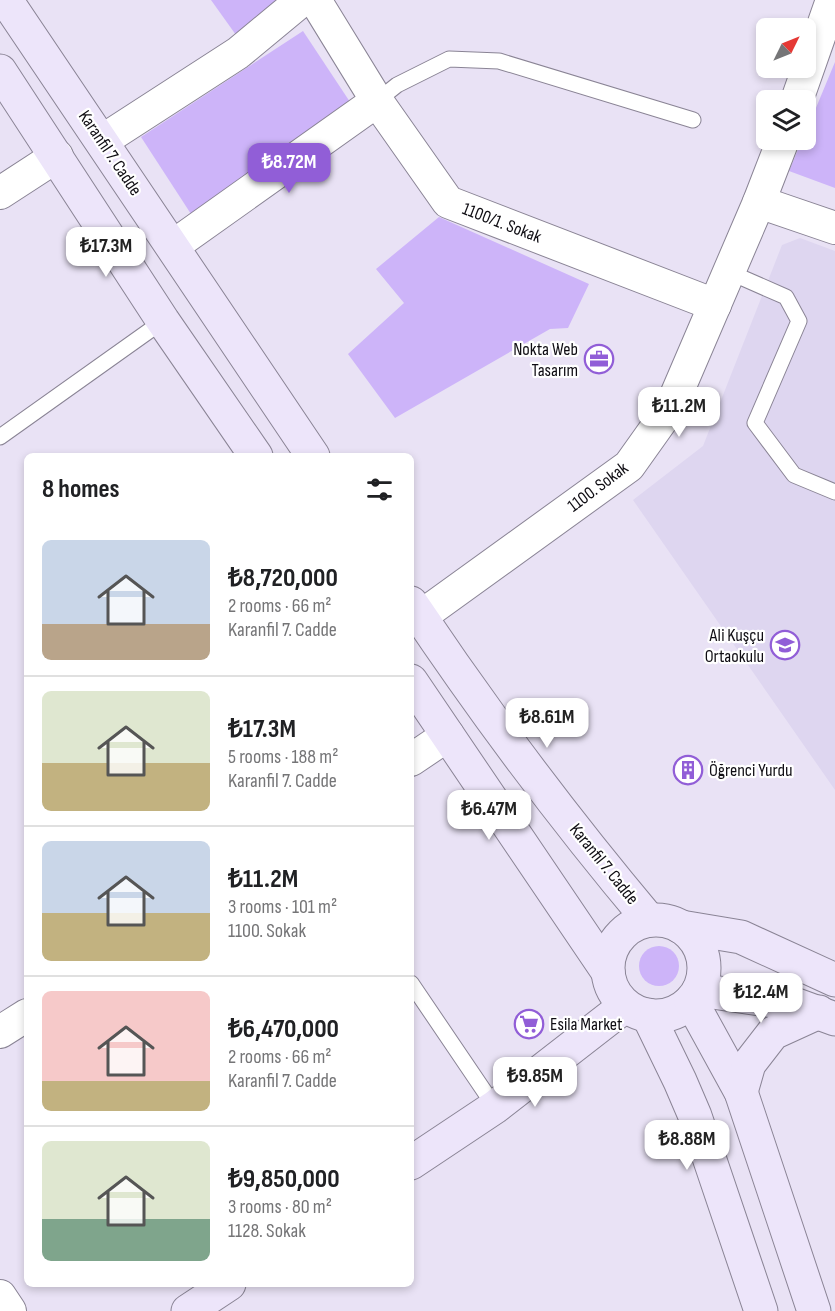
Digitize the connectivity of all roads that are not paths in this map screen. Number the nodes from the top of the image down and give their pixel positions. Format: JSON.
{"nodes":[{"id":1,"x":6,"y":0,"type":"edge"},
{"id":2,"x":302,"y":0,"type":"edge"},
{"id":3,"x":315,"y":0,"type":"edge"},
{"id":4,"x":832,"y":0,"type":"edge"},
{"id":5,"x":0,"y":71,"type":"edge"},
{"id":6,"x":800,"y":90,"type":"edge"},
{"id":7,"x":377,"y":101,"type":"junction"},
{"id":8,"x":693,"y":120,"type":"dead end"},
{"id":9,"x":102,"y":141,"type":"junction"},
{"id":10,"x":779,"y":150,"type":"edge"},
{"id":11,"x":57,"y":156,"type":"junction"},
{"id":12,"x":0,"y":193,"type":"edge"},
{"id":13,"x":759,"y":202,"type":"junction"},
{"id":14,"x":835,"y":228,"type":"edge"},
{"id":15,"x":172,"y":246,"type":"junction"},
{"id":16,"x":729,"y":272,"type":"junction"},
{"id":17,"x":715,"y":305,"type":"junction"},
{"id":18,"x":164,"y":321,"type":"junction"},
{"id":19,"x":0,"y":437,"type":"edge"},
{"id":20,"x":254,"y":453,"type":"edge"},
{"id":21,"x":311,"y":453,"type":"edge"},
{"id":22,"x":835,"y":492,"type":"edge"},
{"id":23,"x":416,"y":610,"type":"edge"},
{"id":24,"x":414,"y":685,"type":"edge"},
{"id":25,"x":448,"y":735,"type":"junction"},
{"id":26,"x":414,"y":758,"type":"edge"},
{"id":27,"x":665,"y":923,"type":"junction"},
{"id":28,"x":608,"y":972,"type":"junction"},
{"id":29,"x":835,"y":980,"type":"edge"},
{"id":30,"x":414,"y":987,"type":"edge"},
{"id":31,"x":695,"y":995,"type":"junction"},
{"id":32,"x":637,"y":1011,"type":"junction"},
{"id":33,"x":827,"y":1015,"type":"edge"},
{"id":34,"x":24,"y":1017,"type":"edge"},
{"id":35,"x":0,"y":1032,"type":"edge"},
{"id":36,"x":741,"y":1092,"type":"junction"},
{"id":37,"x":495,"y":1107,"type":"junction"},
{"id":38,"x":414,"y":1161,"type":"edge"},
{"id":39,"x":225,"y":1287,"type":"edge"},
{"id":40,"x":0,"y":1296,"type":"edge"},
{"id":41,"x":10,"y":1311,"type":"edge"},
{"id":42,"x":189,"y":1311,"type":"edge"},
{"id":43,"x":761,"y":1311,"type":"edge"},
{"id":44,"x":814,"y":1311,"type":"edge"}],
"edges":[{"from":1,"to":9,"type":"street","name":"Karanfil 7. Cadde"},
{"from":2,"to":9,"type":"street"},
{"from":3,"to":7,"type":"street","name":"1100/1. Sokak"},
{"from":4,"to":6,"type":"street"},
{"from":5,"to":11,"type":"street"},
{"from":7,"to":8,"type":"lane"},
{"from":7,"to":15,"type":"street"},
{"from":7,"to":17,"type":"street","name":"1100/1. Sokak"},
{"from":9,"to":15,"type":"street","name":"Karanfil 7. Cadde"},
{"from":10,"to":13,"type":"street","name":"1100. Sokak"},
{"from":11,"to":12,"type":"street"},
{"from":11,"to":18,"type":"street"},
{"from":13,"to":14,"type":"street"},
{"from":13,"to":16,"type":"street","name":"1100. Sokak"},
{"from":15,"to":21,"type":"street","name":"Karanfil 7. Cadde"},
{"from":16,"to":17,"type":"street","name":"1100. Sokak"},
{"from":16,"to":22,"type":"lane"},
{"from":17,"to":23,"type":"street","name":"1100. Sokak"},
{"from":18,"to":19,"type":"lane"},
{"from":18,"to":20,"type":"street"},
{"from":23,"to":27,"type":"street","name":"Karanfil 7. Cadde"},
{"from":24,"to":25,"type":"street"},
{"from":25,"to":26,"type":"street"},
{"from":25,"to":28,"type":"street"},
{"from":27,"to":28,"type":"street"},
{"from":27,"to":29,"type":"street"},
{"from":27,"to":31,"type":"street"},
{"from":28,"to":32,"type":"street"},
{"from":30,"to":37,"type":"lane"},
{"from":31,"to":32,"type":"street"},
{"from":31,"to":33,"type":"street"},
{"from":31,"to":36,"type":"street"},
{"from":32,"to":37,"type":"street"},
{"from":32,"to":43,"type":"street"},
{"from":33,"to":36,"type":"street"},
{"from":34,"to":35,"type":"street"},
{"from":36,"to":44,"type":"street"},
{"from":37,"to":38,"type":"street"},
{"from":39,"to":42,"type":"street"},
{"from":40,"to":41,"type":"street"}]}
